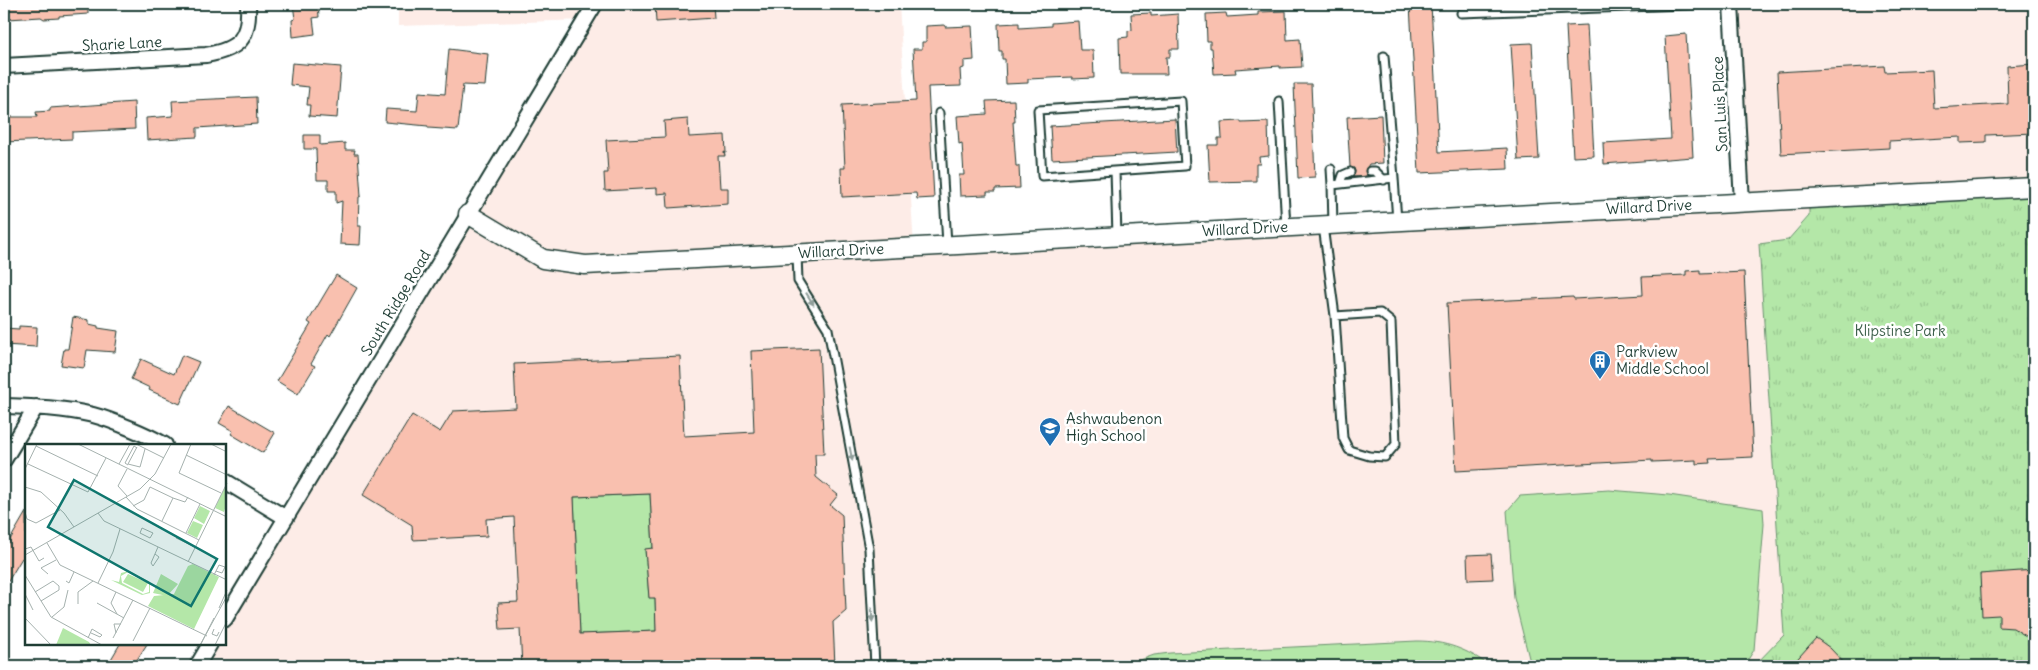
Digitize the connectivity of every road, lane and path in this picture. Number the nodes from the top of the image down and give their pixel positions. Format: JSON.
{"nodes":[{"id":1,"x":248,"y":4,"type":"edge"},
{"id":2,"x":595,"y":4,"type":"edge"},
{"id":3,"x":1712,"y":4,"type":"edge"},
{"id":4,"x":1731,"y":4,"type":"edge"},
{"id":5,"x":1461,"y":13,"type":"dead end"},
{"id":6,"x":1384,"y":56,"type":"dead end"},
{"id":7,"x":4,"y":66,"type":"edge"},
{"id":8,"x":1279,"y":101,"type":"dead end"},
{"id":9,"x":939,"y":113,"type":"dead end"},
{"id":10,"x":1331,"y":169,"type":"dead end"},
{"id":11,"x":1115,"y":171,"type":"junction"},
{"id":12,"x":1370,"y":171,"type":"dead end"},
{"id":13,"x":1350,"y":172,"type":"dead end"},
{"id":14,"x":1394,"y":178,"type":"junction"},
{"id":15,"x":1384,"y":180,"type":"junction"},
{"id":16,"x":1340,"y":184,"type":"junction"},
{"id":17,"x":1332,"y":185,"type":"junction"},
{"id":18,"x":2034,"y":187,"type":"edge"},
{"id":19,"x":1742,"y":202,"type":"junction"},
{"id":20,"x":468,"y":214,"type":"junction"},
{"id":21,"x":1397,"y":221,"type":"junction"},
{"id":22,"x":1328,"y":225,"type":"junction"},
{"id":23,"x":1286,"y":227,"type":"junction"},
{"id":24,"x":1117,"y":236,"type":"junction"},
{"id":25,"x":947,"y":247,"type":"junction"},
{"id":26,"x":797,"y":254,"type":"junction"},
{"id":27,"x":1335,"y":316,"type":"junction"},
{"id":28,"x":4,"y":406,"type":"edge"},
{"id":29,"x":36,"y":408,"type":"junction"},
{"id":30,"x":162,"y":444,"type":"edge"},
{"id":31,"x":4,"y":460,"type":"edge"},
{"id":32,"x":226,"y":482,"type":"edge"},
{"id":33,"x":286,"y":518,"type":"junction"},
{"id":34,"x":226,"y":617,"type":"edge"},
{"id":35,"x":209,"y":645,"type":"edge"},
{"id":36,"x":197,"y":666,"type":"edge"},
{"id":37,"x":875,"y":666,"type":"edge"}],
"edges":[{"from":1,"to":7,"type":"street","name":"Sharie Lane"},
{"from":2,"to":20,"type":"street","name":"South Ridge Road"},
{"from":3,"to":5,"type":"lane"},
{"from":4,"to":19,"type":"street","name":"San Luis Place"},
{"from":6,"to":14,"type":"lane"},
{"from":8,"to":23,"type":"lane"},
{"from":9,"to":25,"type":"lane"},
{"from":10,"to":17,"type":"lane"},
{"from":11,"to":11,"type":"lane"},
{"from":11,"to":24,"type":"lane"},
{"from":12,"to":15,"type":"lane"},
{"from":13,"to":16,"type":"lane"},
{"from":14,"to":15,"type":"lane"},
{"from":14,"to":21,"type":"lane"},
{"from":15,"to":16,"type":"lane"},
{"from":16,"to":17,"type":"lane"},
{"from":17,"to":22,"type":"lane"},
{"from":18,"to":19,"type":"street","name":"Willard Drive"},
{"from":19,"to":21,"type":"street","name":"Willard Drive"},
{"from":20,"to":26,"type":"street","name":"Willard Drive"},
{"from":20,"to":33,"type":"street","name":"South Ridge Road"},
{"from":21,"to":22,"type":"street","name":"Willard Drive"},
{"from":22,"to":23,"type":"street","name":"Willard Drive"},
{"from":22,"to":27,"type":"lane"},
{"from":23,"to":24,"type":"street","name":"Willard Drive"},
{"from":24,"to":25,"type":"street","name":"Willard Drive"},
{"from":25,"to":26,"type":"street","name":"Willard Drive"},
{"from":26,"to":37,"type":"lane","one_way":true},
{"from":27,"to":27,"type":"lane"},
{"from":28,"to":29,"type":"street"},
{"from":29,"to":30,"type":"street"},
{"from":29,"to":31,"type":"street"},
{"from":32,"to":33,"type":"street"},
{"from":33,"to":34,"type":"street","name":"South Ridge Road"},
{"from":35,"to":36,"type":"street"}]}
